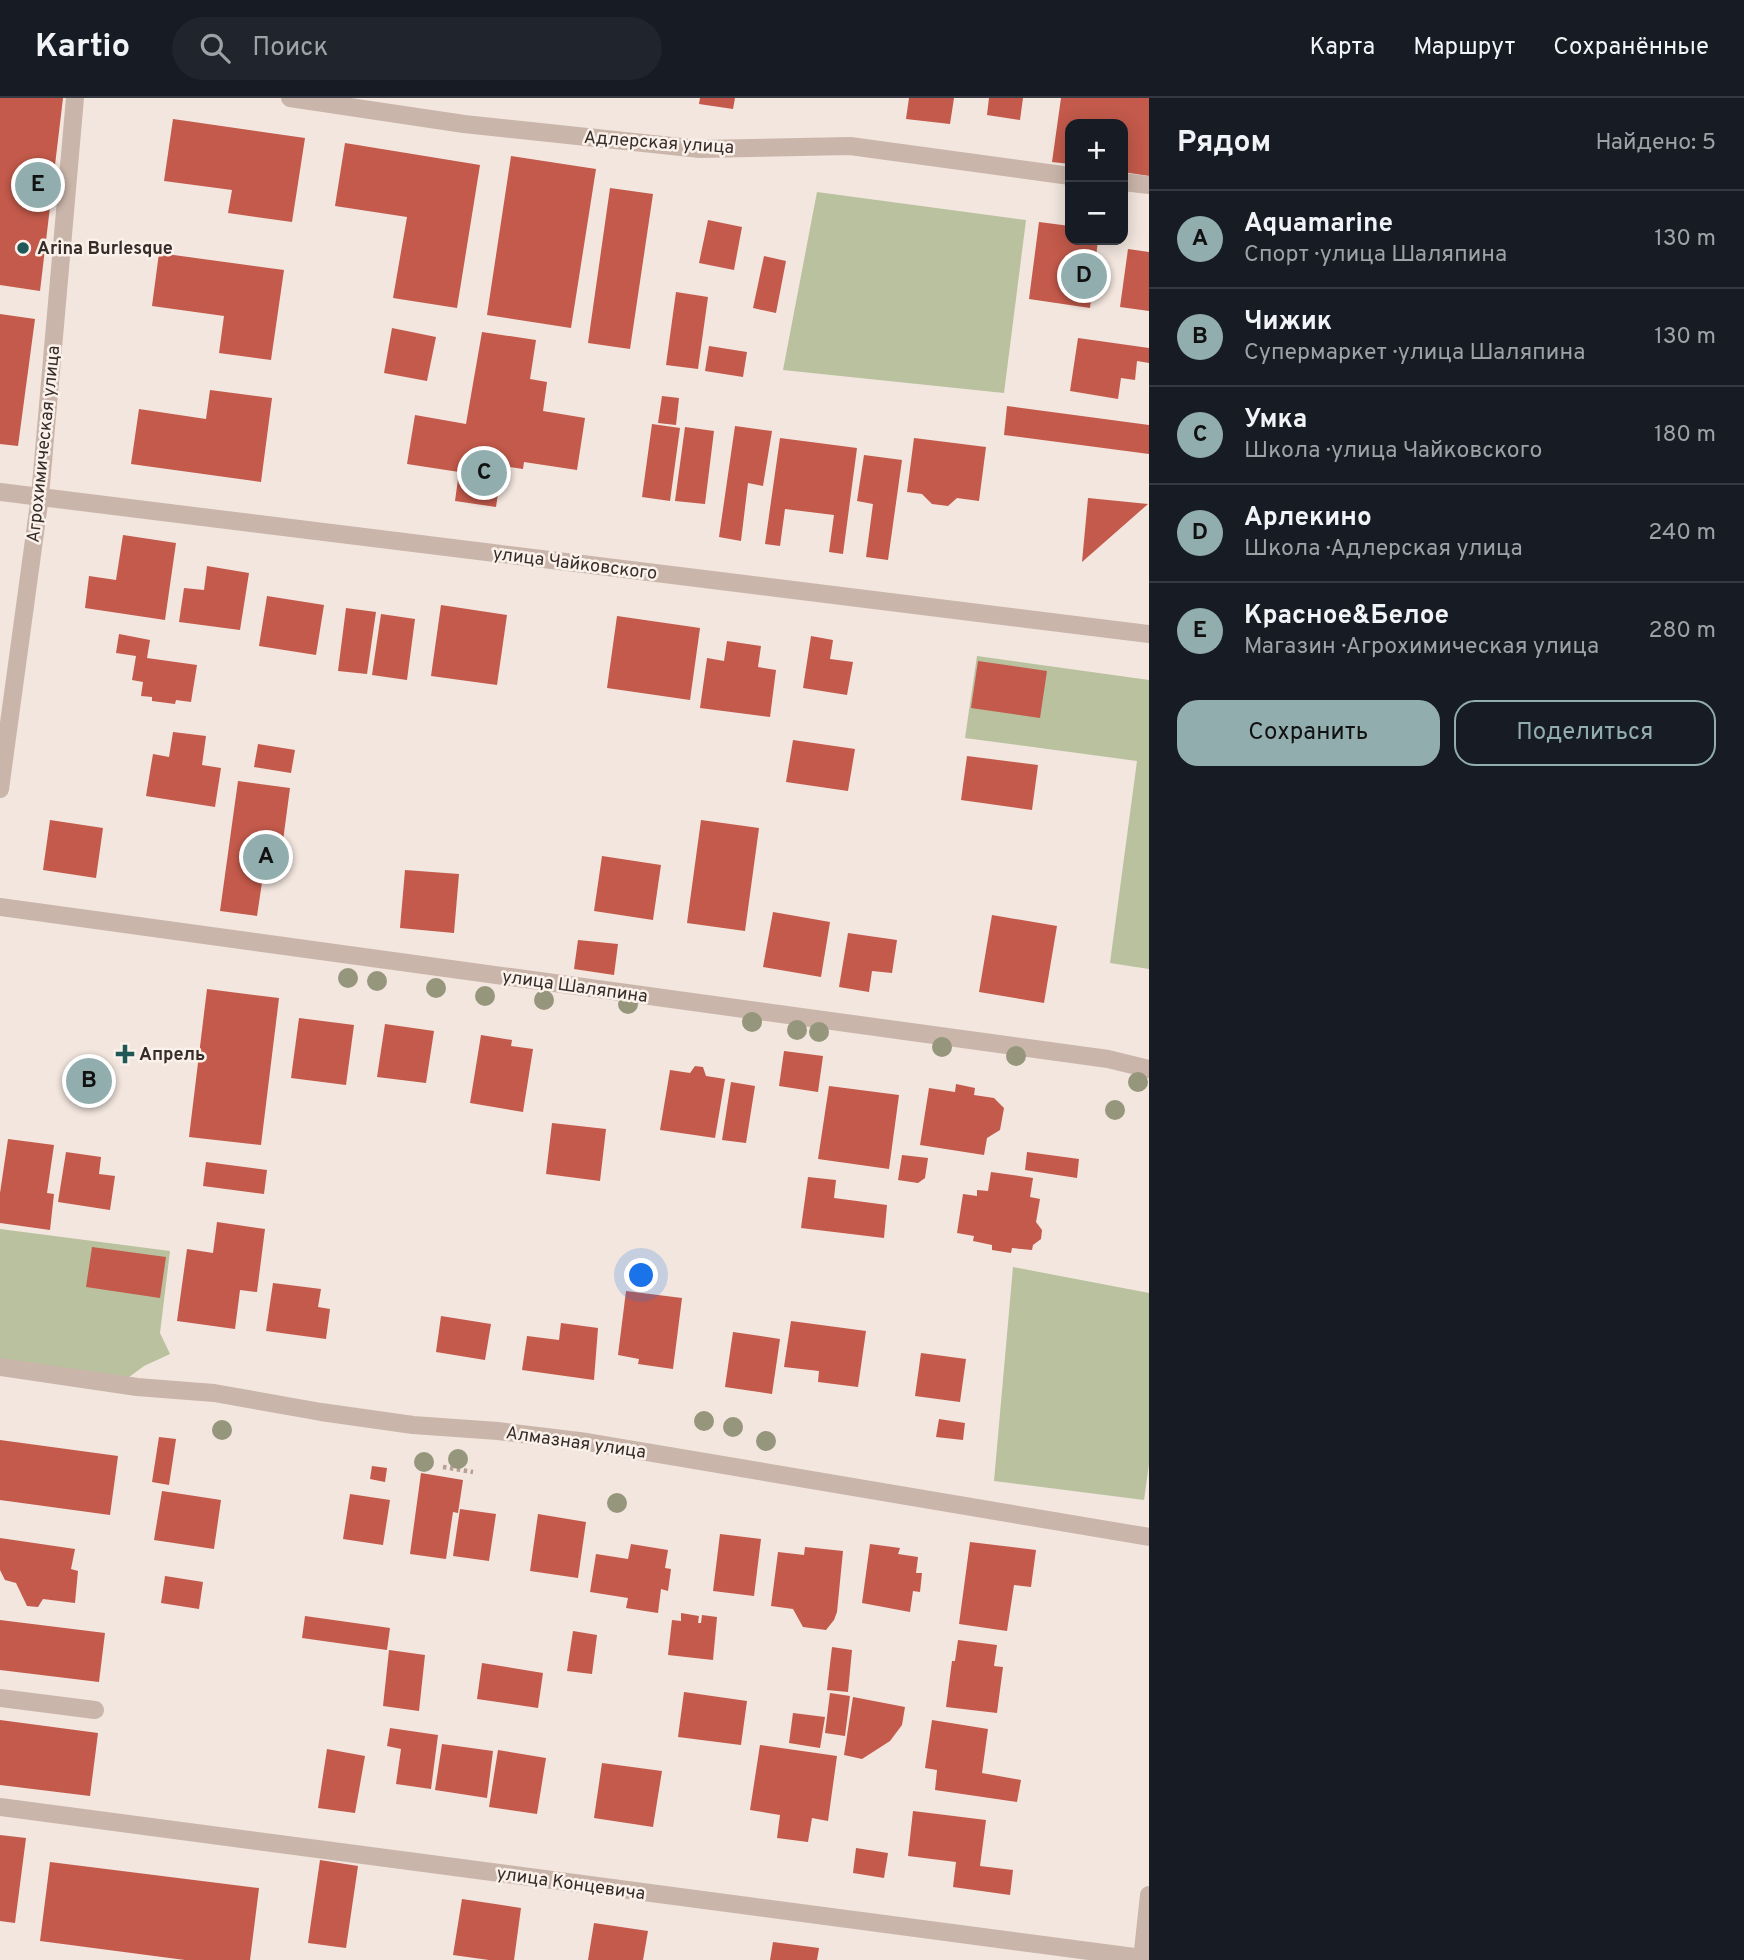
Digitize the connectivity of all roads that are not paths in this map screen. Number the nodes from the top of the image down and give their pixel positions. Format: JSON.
{"nodes":[{"id":1,"x":75,"y":98,"type":"edge"},
{"id":2,"x":290,"y":98,"type":"edge"},
{"id":3,"x":1065,"y":175,"type":"edge"},
{"id":4,"x":1128,"y":183,"type":"edge"},
{"id":5,"x":1149,"y":185,"type":"edge"},
{"id":6,"x":0,"y":492,"type":"edge"},
{"id":7,"x":40,"y":496,"type":"junction"},
{"id":8,"x":1149,"y":634,"type":"edge"},
{"id":9,"x":0,"y":789,"type":"edge"},
{"id":10,"x":0,"y":907,"type":"edge"},
{"id":11,"x":1149,"y":1069,"type":"edge"},
{"id":12,"x":0,"y":1367,"type":"edge"},
{"id":13,"x":1149,"y":1537,"type":"edge"},
{"id":14,"x":0,"y":1698,"type":"edge"},
{"id":15,"x":95,"y":1710,"type":"dead end"},
{"id":16,"x":0,"y":1807,"type":"edge"},
{"id":17,"x":1149,"y":1895,"type":"edge"},
{"id":18,"x":1148,"y":1921,"type":"edge"},
{"id":19,"x":1142,"y":1959,"type":"edge"}],
"edges":[{"from":1,"to":7,"type":"street","name":"Агрохимическая улица"},
{"from":2,"to":3,"type":"street","name":"Адлерская улица"},
{"from":4,"to":5,"type":"street"},
{"from":6,"to":7,"type":"street","name":"улица Чайковского"},
{"from":7,"to":8,"type":"street","name":"улица Чайковского"},
{"from":7,"to":9,"type":"street","name":"Агрохимическая улица"},
{"from":10,"to":11,"type":"street","name":"улица Шаляпина"},
{"from":12,"to":13,"type":"street","name":"Алмазная улица"},
{"from":14,"to":15,"type":"street"},
{"from":16,"to":19,"type":"street","name":"улица Концевича"},
{"from":17,"to":18,"type":"street"},
{"from":18,"to":19,"type":"street"}]}
